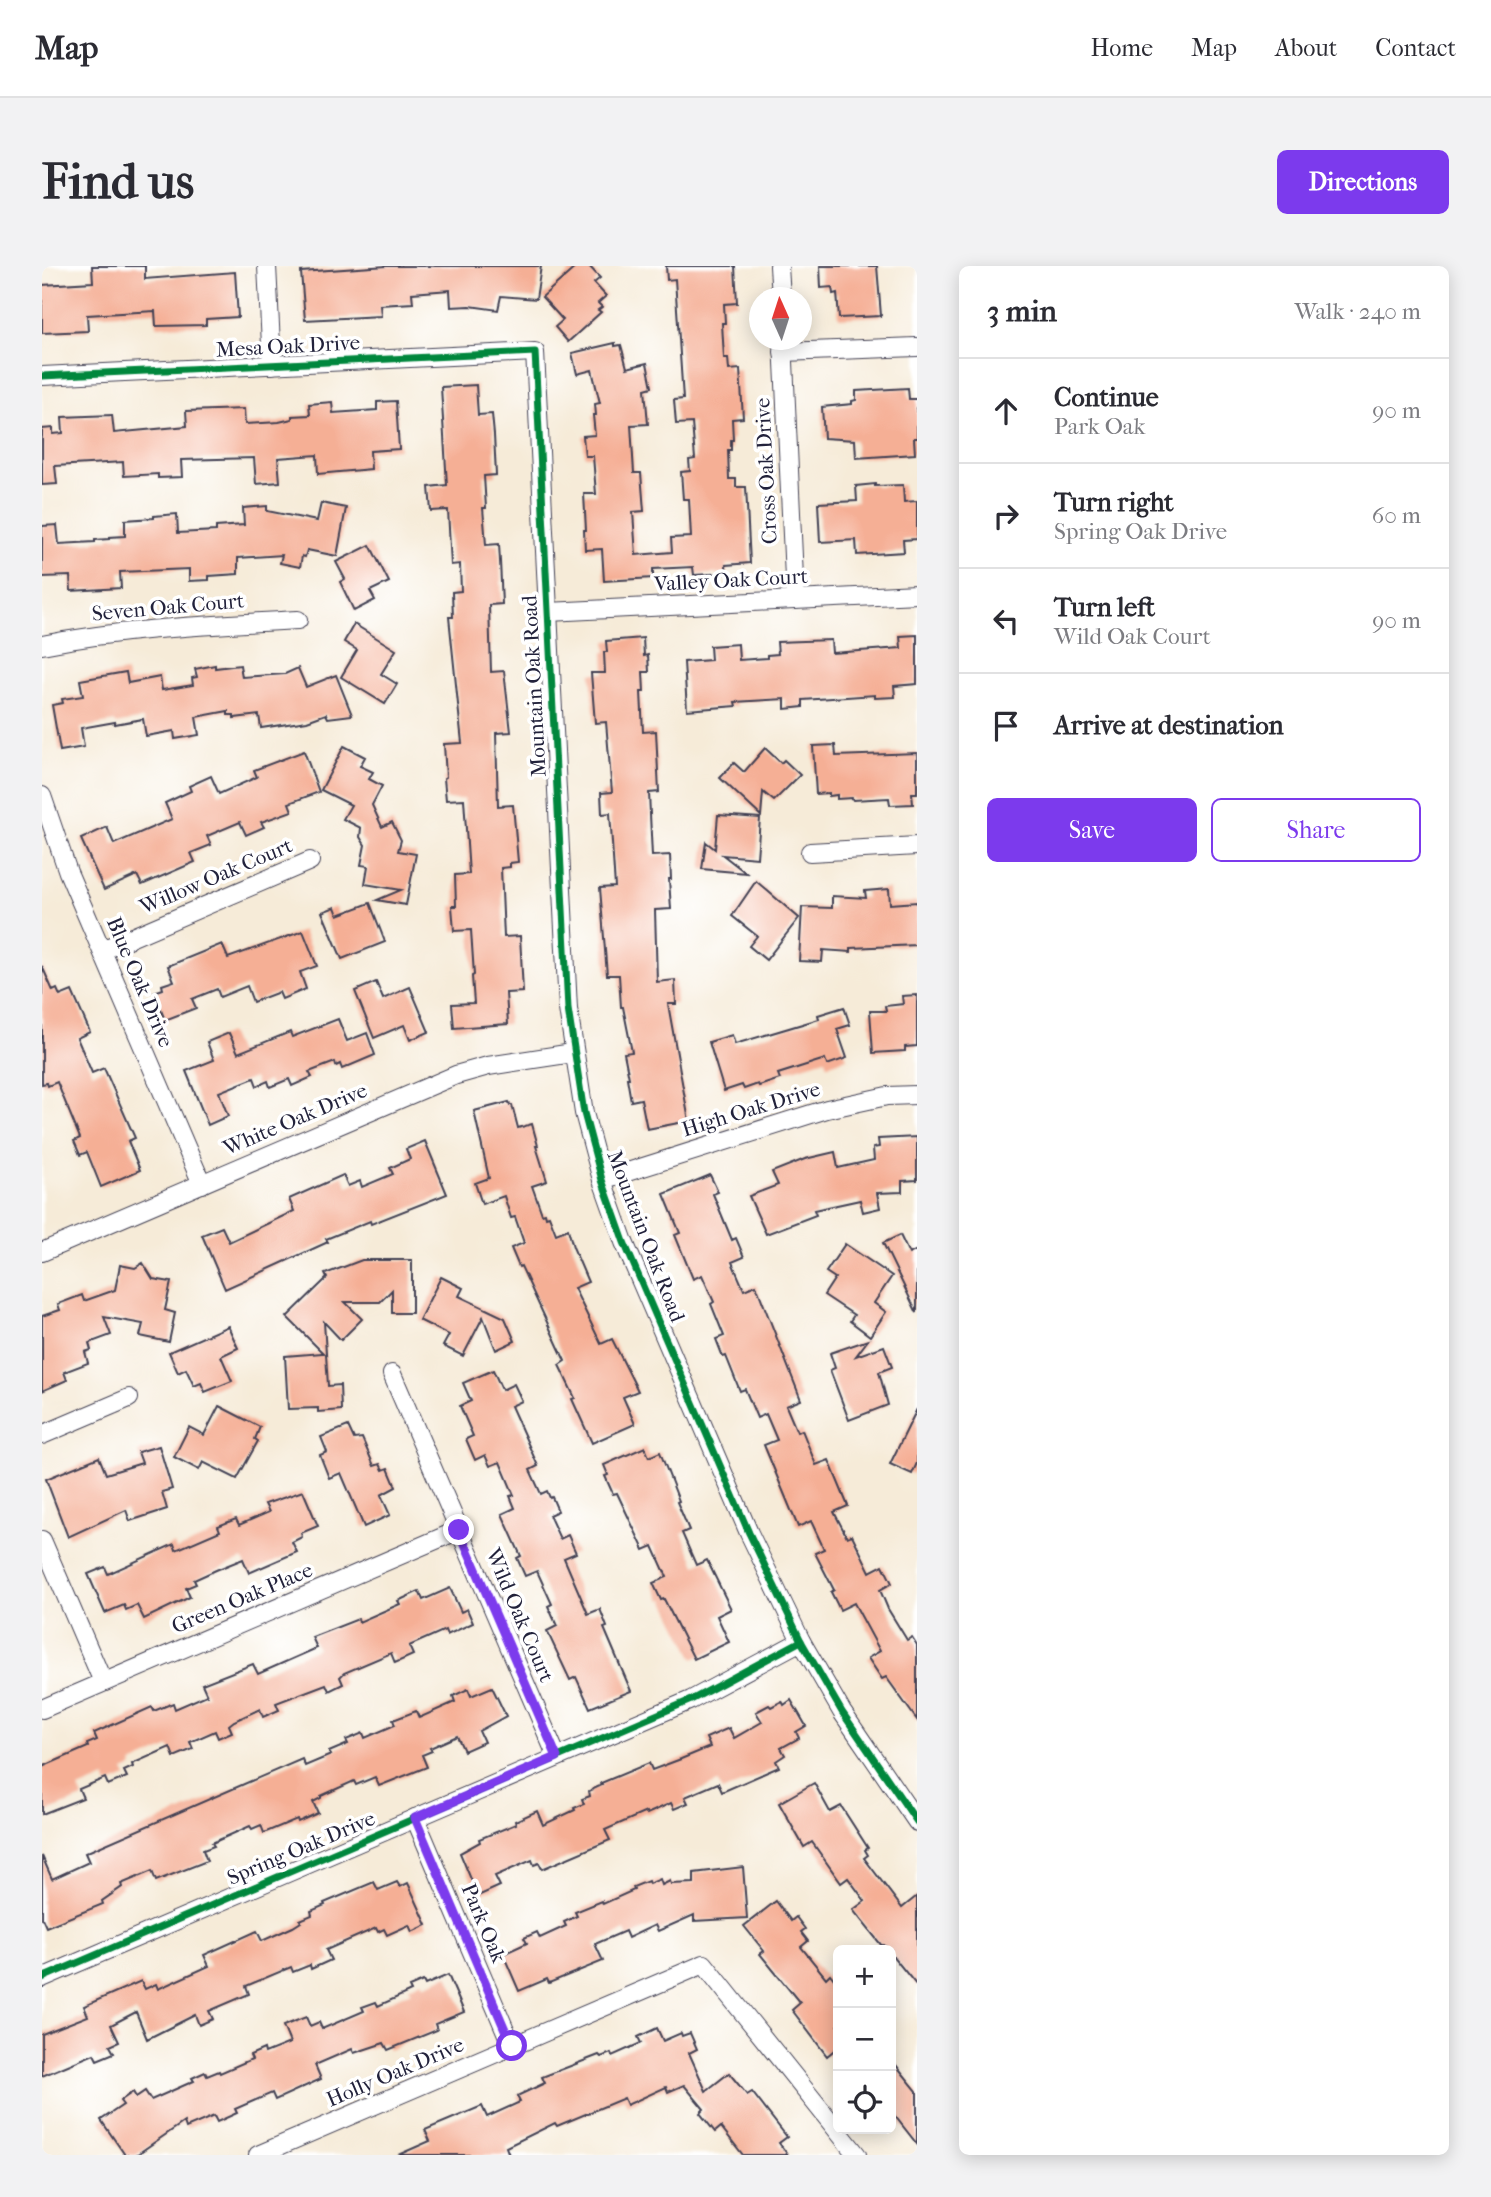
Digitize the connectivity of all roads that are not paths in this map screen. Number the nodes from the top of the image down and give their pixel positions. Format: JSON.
{"nodes":[{"id":1,"x":267,"y":266,"type":"edge"},
{"id":2,"x":779,"y":266,"type":"edge"},
{"id":3,"x":780,"y":287,"type":"edge"},
{"id":4,"x":812,"y":346,"type":"edge"},
{"id":5,"x":917,"y":347,"type":"edge"},
{"id":6,"x":783,"y":350,"type":"edge"},
{"id":7,"x":535,"y":352,"type":"joint"},
{"id":8,"x":272,"y":365,"type":"junction"},
{"id":9,"x":42,"y":376,"type":"edge"},
{"id":10,"x":917,"y":594,"type":"edge"},
{"id":11,"x":796,"y":600,"type":"junction"},
{"id":12,"x":548,"y":612,"type":"junction"},
{"id":13,"x":298,"y":620,"type":"dead end"},
{"id":14,"x":42,"y":645,"type":"edge"},
{"id":15,"x":42,"y":796,"type":"edge"},
{"id":16,"x":917,"y":846,"type":"edge"},
{"id":17,"x":810,"y":852,"type":"dead end"},
{"id":18,"x":310,"y":861,"type":"dead end"},
{"id":19,"x":102,"y":950,"type":"junction"},
{"id":20,"x":573,"y":1053,"type":"junction"},
{"id":21,"x":917,"y":1094,"type":"edge"},
{"id":22,"x":602,"y":1180,"type":"junction"},
{"id":23,"x":202,"y":1184,"type":"junction"},
{"id":24,"x":42,"y":1252,"type":"edge"},
{"id":25,"x":393,"y":1374,"type":"dead end"},
{"id":26,"x":129,"y":1398,"type":"dead end"},
{"id":27,"x":42,"y":1435,"type":"edge"},
{"id":28,"x":459,"y":1530,"type":"junction"},
{"id":29,"x":42,"y":1540,"type":"edge"},
{"id":30,"x":801,"y":1641,"type":"junction"},
{"id":31,"x":103,"y":1682,"type":"junction"},
{"id":32,"x":42,"y":1709,"type":"edge"},
{"id":33,"x":557,"y":1757,"type":"junction"},
{"id":34,"x":415,"y":1818,"type":"junction"},
{"id":35,"x":917,"y":1822,"type":"edge"},
{"id":36,"x":42,"y":1978,"type":"edge"},
{"id":37,"x":512,"y":2046,"type":"junction"},
{"id":38,"x":290,"y":2149,"type":"edge"},
{"id":39,"x":258,"y":2155,"type":"edge"},
{"id":40,"x":857,"y":2155,"type":"edge"}],
"edges":[{"from":1,"to":8,"type":"street"},
{"from":2,"to":3,"type":"street"},
{"from":4,"to":5,"type":"street"},
{"from":6,"to":11,"type":"street","name":"Cross Oak Drive"},
{"from":7,"to":8,"type":"street","name":"Mesa Oak Drive"},
{"from":7,"to":12,"type":"street","name":"Mountain Oak Road"},
{"from":8,"to":9,"type":"street","name":"Mesa Oak Drive"},
{"from":10,"to":11,"type":"street","name":"Valley Oak Court"},
{"from":11,"to":12,"type":"street","name":"Valley Oak Court"},
{"from":12,"to":20,"type":"street","name":"Mountain Oak Road"},
{"from":13,"to":14,"type":"street","name":"Seven Oak Court"},
{"from":15,"to":19,"type":"street","name":"Blue Oak Drive"},
{"from":16,"to":17,"type":"street"},
{"from":18,"to":19,"type":"street","name":"Willow Oak Court"},
{"from":19,"to":23,"type":"street","name":"Blue Oak Drive"},
{"from":20,"to":22,"type":"street","name":"Mountain Oak Road"},
{"from":20,"to":23,"type":"street","name":"White Oak Drive"},
{"from":21,"to":22,"type":"street","name":"High Oak Drive"},
{"from":22,"to":30,"type":"street","name":"Mountain Oak Road"},
{"from":23,"to":24,"type":"street","name":"White Oak Drive"},
{"from":25,"to":28,"type":"street","name":"Wild Oak Court"},
{"from":26,"to":27,"type":"street"},
{"from":28,"to":31,"type":"street","name":"Green Oak Place"},
{"from":28,"to":33,"type":"street","name":"Wild Oak Court"},
{"from":29,"to":31,"type":"street"},
{"from":30,"to":33,"type":"street","name":"Spring Oak Drive"},
{"from":30,"to":35,"type":"street","name":"Mountain Oak Road"},
{"from":31,"to":32,"type":"street","name":"Green Oak Place"},
{"from":33,"to":34,"type":"street","name":"Spring Oak Drive"},
{"from":34,"to":36,"type":"street","name":"Spring Oak Drive"},
{"from":34,"to":37,"type":"street","name":"Park Oak"},
{"from":37,"to":38,"type":"street","name":"Holly Oak Drive"},
{"from":37,"to":40,"type":"street","name":"Holly Oak Drive"},
{"from":38,"to":39,"type":"street","name":"Holly Oak Drive"}]}
